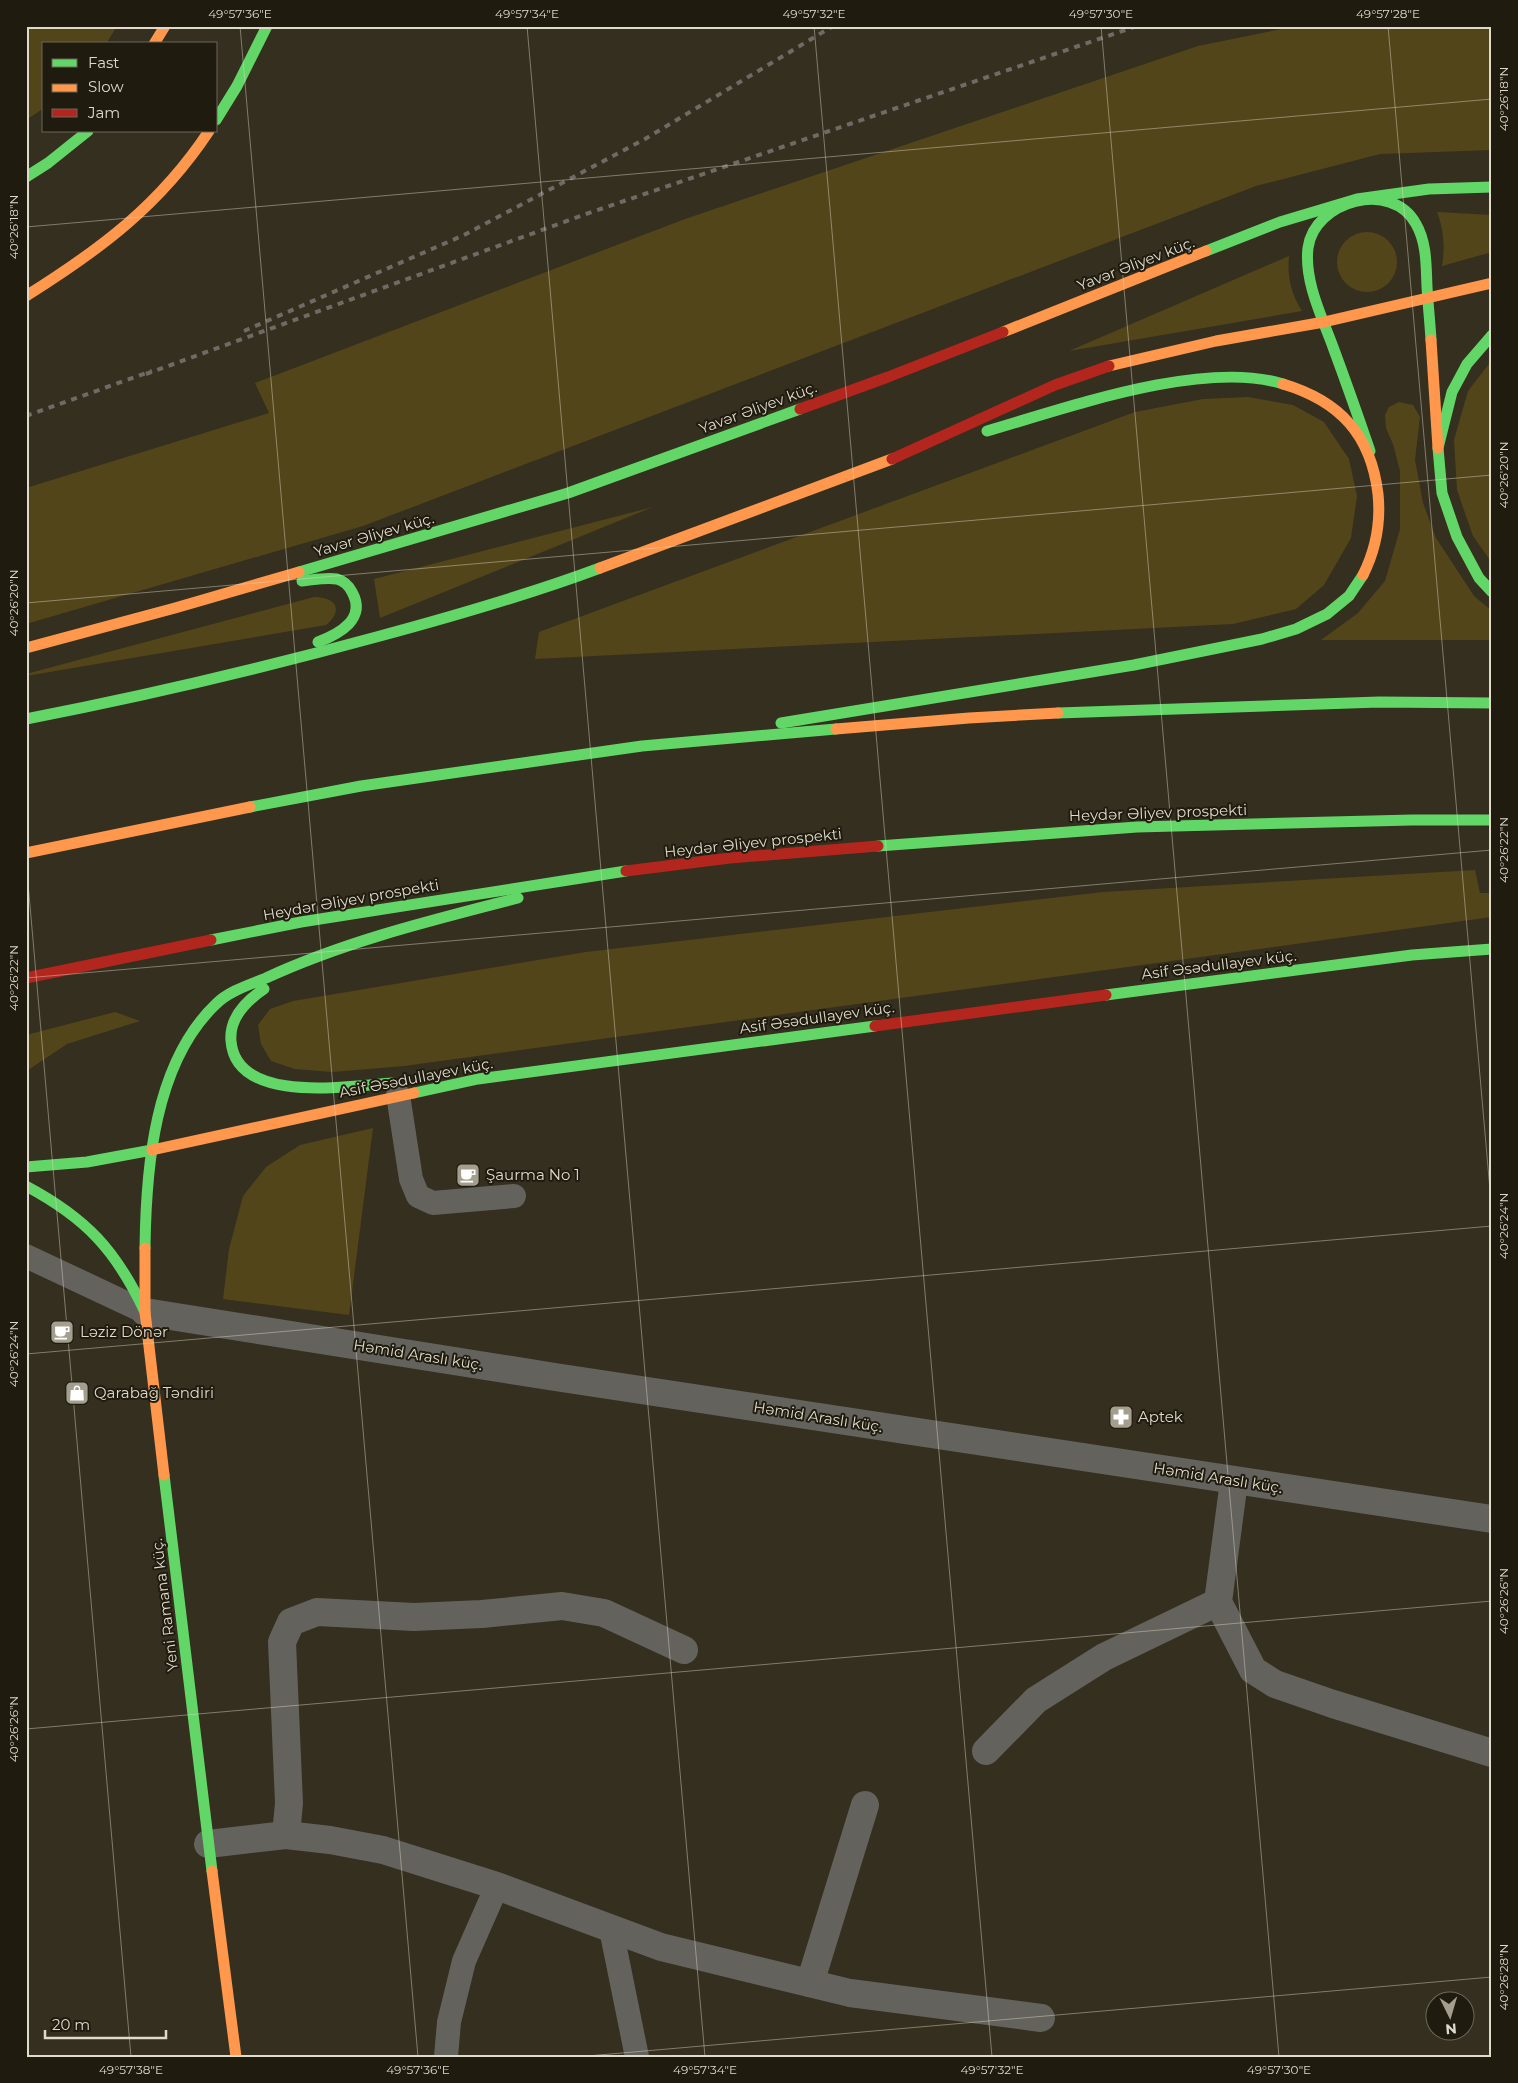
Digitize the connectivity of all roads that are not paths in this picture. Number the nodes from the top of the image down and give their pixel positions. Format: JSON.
{"nodes":[{"id":1,"x":165,"y":26,"type":"edge"},
{"id":2,"x":267,"y":26,"type":"edge"},
{"id":3,"x":155,"y":42,"type":"edge"},
{"id":4,"x":218,"y":117,"type":"edge"},
{"id":5,"x":87,"y":132,"type":"edge"},
{"id":6,"x":208,"y":132,"type":"edge"},
{"id":7,"x":26,"y":176,"type":"edge"},
{"id":8,"x":1492,"y":187,"type":"edge"},
{"id":9,"x":1357,"y":199,"type":"junction"},
{"id":10,"x":1492,"y":283,"type":"edge"},
{"id":11,"x":26,"y":296,"type":"edge"},
{"id":12,"x":1428,"y":298,"type":"junction"},
{"id":13,"x":1324,"y":322,"type":"junction"},
{"id":14,"x":1492,"y":336,"type":"edge"},
{"id":15,"x":1438,"y":448,"type":"junction"},
{"id":16,"x":1370,"y":451,"type":"junction"},
{"id":17,"x":887,"y":461,"type":"junction"},
{"id":18,"x":1492,"y":592,"type":"edge"},
{"id":19,"x":175,"y":608,"type":"junction"},
{"id":20,"x":26,"y":648,"type":"edge"},
{"id":21,"x":211,"y":680,"type":"junction"},
{"id":22,"x":1492,"y":703,"type":"edge"},
{"id":23,"x":26,"y":719,"type":"edge"},
{"id":24,"x":642,"y":746,"type":"junction"},
{"id":25,"x":1492,"y":820,"type":"edge"},
{"id":26,"x":26,"y":853,"type":"edge"},
{"id":27,"x":611,"y":873,"type":"junction"},
{"id":28,"x":1492,"y":949,"type":"edge"},
{"id":29,"x":303,"y":961,"type":"junction"},
{"id":30,"x":26,"y":978,"type":"edge"},
{"id":31,"x":478,"y":1079,"type":"junction"},
{"id":32,"x":403,"y":1087,"type":"junction"},
{"id":33,"x":152,"y":1150,"type":"junction"},
{"id":34,"x":26,"y":1167,"type":"edge"},
{"id":35,"x":26,"y":1186,"type":"edge"},
{"id":36,"x":514,"y":1196,"type":"dead end"},
{"id":37,"x":26,"y":1256,"type":"edge"},
{"id":38,"x":145,"y":1312,"type":"junction"},
{"id":39,"x":1234,"y":1481,"type":"junction"},
{"id":40,"x":1492,"y":1519,"type":"edge"},
{"id":41,"x":1218,"y":1602,"type":"junction"},
{"id":42,"x":684,"y":1650,"type":"dead end"},
{"id":43,"x":986,"y":1751,"type":"dead end"},
{"id":44,"x":1492,"y":1753,"type":"edge"},
{"id":45,"x":865,"y":1805,"type":"dead end"},
{"id":46,"x":286,"y":1835,"type":"junction"},
{"id":47,"x":208,"y":1844,"type":"junction"},
{"id":48,"x":497,"y":1886,"type":"junction"},
{"id":49,"x":611,"y":1929,"type":"junction"},
{"id":50,"x":810,"y":1983,"type":"junction"},
{"id":51,"x":1042,"y":2018,"type":"dead end"},
{"id":52,"x":236,"y":2057,"type":"edge"},
{"id":53,"x":446,"y":2057,"type":"edge"},
{"id":54,"x":637,"y":2057,"type":"edge"}],
"edges":[{"from":1,"to":3,"type":"main road"},
{"from":2,"to":4,"type":"main road"},
{"from":5,"to":7,"type":"main road"},
{"from":6,"to":11,"type":"main road"},
{"from":8,"to":9,"type":"main road","name":"Yavər Əliyev küç."},
{"from":9,"to":12,"type":"main road"},
{"from":9,"to":13,"type":"main road"},
{"from":9,"to":19,"type":"main road","name":"Yavər Əliyev küç."},
{"from":10,"to":12,"type":"main road"},
{"from":12,"to":13,"type":"main road"},
{"from":12,"to":15,"type":"main road"},
{"from":13,"to":16,"type":"main road"},
{"from":13,"to":17,"type":"main road"},
{"from":14,"to":15,"type":"main road"},
{"from":15,"to":18,"type":"main road"},
{"from":16,"to":17,"type":"main road"},
{"from":16,"to":24,"type":"main road"},
{"from":17,"to":21,"type":"main road"},
{"from":19,"to":20,"type":"main road","name":"Yavər Əliyev küç."},
{"from":19,"to":21,"type":"main road"},
{"from":21,"to":23,"type":"main road"},
{"from":22,"to":24,"type":"main road"},
{"from":24,"to":26,"type":"main road"},
{"from":25,"to":27,"type":"main road","name":"Heydər Əliyev prospekti"},
{"from":27,"to":29,"type":"main road"},
{"from":27,"to":30,"type":"main road","name":"Heydər Əliyev prospekti"},
{"from":28,"to":31,"type":"main road","name":"Asif Əsədullayev küç."},
{"from":29,"to":32,"type":"main road"},
{"from":29,"to":33,"type":"main road","name":"Yeni Ramana küç."},
{"from":31,"to":32,"type":"main road"},
{"from":31,"to":32,"type":"main road","name":"Asif Əsədullayev küç."},
{"from":32,"to":33,"type":"main road","name":"Asif Əsədullayev küç."},
{"from":32,"to":36,"type":"lane"},
{"from":33,"to":34,"type":"main road","name":"Asif Əsədullayev küç."},
{"from":33,"to":38,"type":"main road","name":"Yeni Ramana küç."},
{"from":35,"to":38,"type":"main road"},
{"from":37,"to":38,"type":"lane"},
{"from":38,"to":39,"type":"street","name":"Həmid Araslı küç."},
{"from":38,"to":47,"type":"main road","name":"Yeni Ramana küç."},
{"from":39,"to":40,"type":"street","name":"Həmid Araslı küç."},
{"from":39,"to":41,"type":"street"},
{"from":41,"to":43,"type":"street"},
{"from":41,"to":44,"type":"street"},
{"from":42,"to":46,"type":"street"},
{"from":45,"to":50,"type":"street"},
{"from":46,"to":47,"type":"street"},
{"from":46,"to":48,"type":"street"},
{"from":47,"to":52,"type":"main road","name":"Yeni Ramana küç."},
{"from":48,"to":49,"type":"street"},
{"from":48,"to":53,"type":"lane"},
{"from":49,"to":50,"type":"street"},
{"from":49,"to":54,"type":"lane"},
{"from":50,"to":51,"type":"street"}]}
